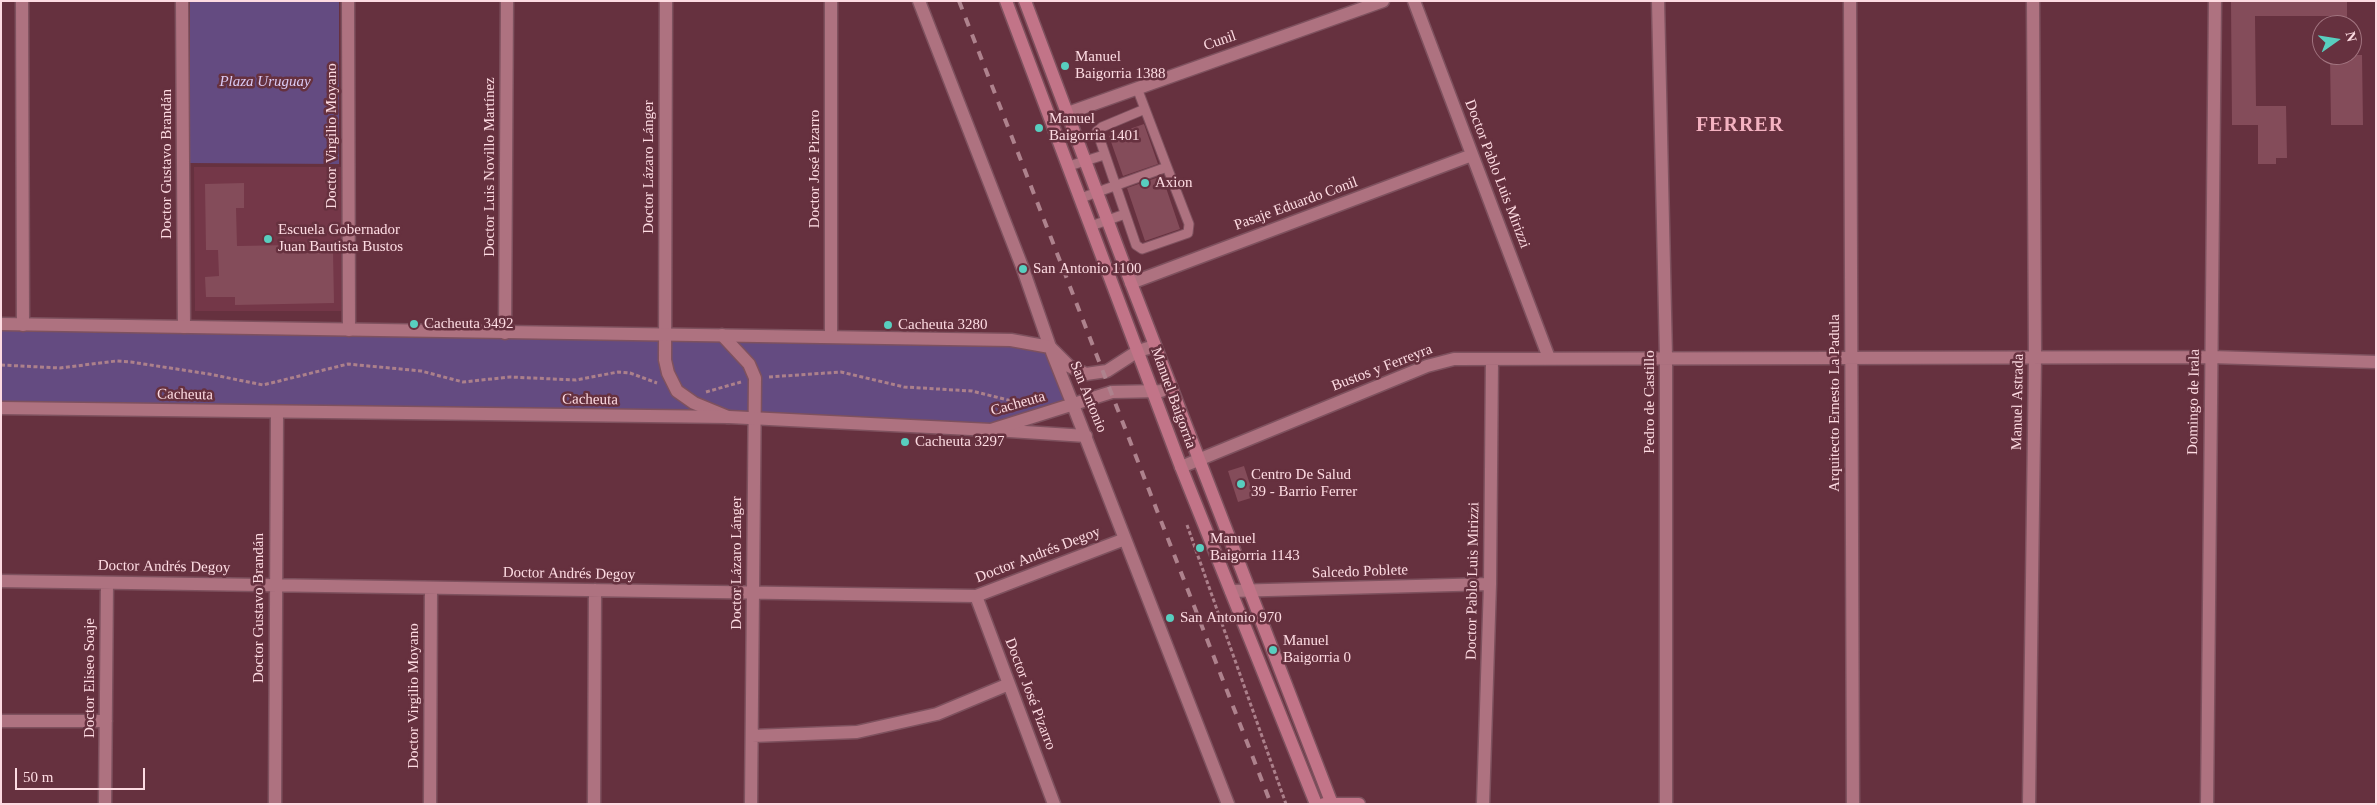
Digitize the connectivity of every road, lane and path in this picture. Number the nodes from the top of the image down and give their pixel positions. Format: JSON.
{"nodes":[{"id":1,"x":22,"y":1,"type":"edge"},
{"id":2,"x":182,"y":1,"type":"edge"},
{"id":3,"x":348,"y":1,"type":"edge"},
{"id":4,"x":507,"y":1,"type":"edge"},
{"id":5,"x":666,"y":1,"type":"edge"},
{"id":6,"x":831,"y":1,"type":"edge"},
{"id":7,"x":919,"y":1,"type":"edge"},
{"id":8,"x":1006,"y":1,"type":"edge"},
{"id":9,"x":1025,"y":1,"type":"edge"},
{"id":10,"x":1383,"y":1,"type":"edge"},
{"id":11,"x":1414,"y":1,"type":"edge"},
{"id":12,"x":1658,"y":1,"type":"edge"},
{"id":13,"x":1850,"y":1,"type":"edge"},
{"id":14,"x":2034,"y":1,"type":"edge"},
{"id":15,"x":2215,"y":1,"type":"edge"},
{"id":16,"x":1137,"y":88,"type":"junction"},
{"id":17,"x":1145,"y":109,"type":"junction"},
{"id":18,"x":1068,"y":113,"type":"junction"},
{"id":19,"x":1104,"y":155,"type":"junction"},
{"id":20,"x":1472,"y":155,"type":"junction"},
{"id":21,"x":1086,"y":161,"type":"junction"},
{"id":22,"x":1069,"y":166,"type":"junction"},
{"id":23,"x":1167,"y":167,"type":"junction"},
{"id":24,"x":1115,"y":185,"type":"junction"},
{"id":25,"x":1098,"y":193,"type":"junction"},
{"id":26,"x":1081,"y":198,"type":"junction"},
{"id":27,"x":1125,"y":214,"type":"junction"},
{"id":28,"x":1107,"y":220,"type":"junction"},
{"id":29,"x":1091,"y":226,"type":"junction"},
{"id":30,"x":1131,"y":283,"type":"junction"},
{"id":31,"x":1,"y":324,"type":"edge"},
{"id":32,"x":24,"y":325,"type":"junction"},
{"id":33,"x":184,"y":327,"type":"junction"},
{"id":34,"x":349,"y":330,"type":"junction"},
{"id":35,"x":505,"y":333,"type":"junction"},
{"id":36,"x":664,"y":334,"type":"junction"},
{"id":37,"x":722,"y":335,"type":"junction"},
{"id":38,"x":831,"y":336,"type":"junction"},
{"id":39,"x":1155,"y":346,"type":"junction"},
{"id":40,"x":1050,"y":347,"type":"junction"},
{"id":41,"x":1138,"y":351,"type":"junction"},
{"id":42,"x":1666,"y":357,"type":"junction"},
{"id":43,"x":1851,"y":357,"type":"junction"},
{"id":44,"x":2036,"y":357,"type":"junction"},
{"id":45,"x":2211,"y":357,"type":"junction"},
{"id":46,"x":1549,"y":358,"type":"junction"},
{"id":47,"x":1492,"y":359,"type":"junction"},
{"id":48,"x":2376,"y":362,"type":"edge"},
{"id":49,"x":1,"y":365,"type":"edge"},
{"id":50,"x":755,"y":378,"type":"junction"},
{"id":51,"x":1171,"y":387,"type":"junction"},
{"id":52,"x":677,"y":391,"type":"junction"},
{"id":53,"x":1153,"y":392,"type":"junction"},
{"id":54,"x":702,"y":393,"type":"dead end"},
{"id":55,"x":1030,"y":405,"type":"dead end"},
{"id":56,"x":1073,"y":405,"type":"junction"},
{"id":57,"x":1,"y":408,"type":"edge"},
{"id":58,"x":277,"y":412,"type":"junction"},
{"id":59,"x":729,"y":417,"type":"junction"},
{"id":60,"x":754,"y":418,"type":"junction"},
{"id":61,"x":991,"y":430,"type":"junction"},
{"id":62,"x":1086,"y":436,"type":"junction"},
{"id":63,"x":1198,"y":458,"type":"junction"},
{"id":64,"x":1181,"y":467,"type":"junction"},
{"id":65,"x":1184,"y":518,"type":"dead end"},
{"id":66,"x":1125,"y":539,"type":"junction"},
{"id":67,"x":1,"y":581,"type":"edge"},
{"id":68,"x":107,"y":583,"type":"junction"},
{"id":69,"x":1490,"y":584,"type":"junction"},
{"id":70,"x":276,"y":585,"type":"junction"},
{"id":71,"x":431,"y":588,"type":"junction"},
{"id":72,"x":595,"y":590,"type":"junction"},
{"id":73,"x":1231,"y":591,"type":"junction"},
{"id":74,"x":1249,"y":591,"type":"junction"},
{"id":75,"x":753,"y":593,"type":"junction"},
{"id":76,"x":976,"y":596,"type":"junction"},
{"id":77,"x":1009,"y":684,"type":"junction"},
{"id":78,"x":1,"y":720,"type":"edge"},
{"id":79,"x":106,"y":722,"type":"junction"},
{"id":80,"x":752,"y":736,"type":"junction"},
{"id":81,"x":105,"y":804,"type":"edge"},
{"id":82,"x":275,"y":804,"type":"edge"},
{"id":83,"x":430,"y":804,"type":"edge"},
{"id":84,"x":594,"y":804,"type":"edge"},
{"id":85,"x":751,"y":804,"type":"edge"},
{"id":86,"x":1054,"y":804,"type":"edge"},
{"id":87,"x":1228,"y":804,"type":"edge"},
{"id":88,"x":1286,"y":804,"type":"edge"},
{"id":89,"x":1316,"y":804,"type":"edge"},
{"id":90,"x":1332,"y":804,"type":"edge"},
{"id":91,"x":1359,"y":804,"type":"edge"},
{"id":92,"x":1483,"y":804,"type":"edge"},
{"id":93,"x":1666,"y":804,"type":"edge"},
{"id":94,"x":1853,"y":804,"type":"edge"},
{"id":95,"x":2029,"y":804,"type":"edge"},
{"id":96,"x":2207,"y":804,"type":"edge"}],
"edges":[{"from":1,"to":32,"type":"street"},
{"from":2,"to":33,"type":"street","name":"Doctor Gustavo Brandán"},
{"from":3,"to":34,"type":"street","name":"Doctor Virgilio Moyano"},
{"from":4,"to":35,"type":"street","name":"Doctor Luis Novillo Martínez"},
{"from":5,"to":36,"type":"street","name":"Doctor Lázaro Lánger"},
{"from":6,"to":38,"type":"street","name":"Doctor José Pizarro"},
{"from":7,"to":40,"type":"street","name":"San Antonio"},
{"from":8,"to":22,"type":"main road","name":"Manuel Baigorria"},
{"from":9,"to":18,"type":"main road","name":"Manuel Baigorria"},
{"from":10,"to":16,"type":"street","name":"Cunil"},
{"from":11,"to":20,"type":"street","name":"Doctor Pablo Luis Mirizzi"},
{"from":12,"to":42,"type":"street","name":"Pedro de Castillo"},
{"from":13,"to":43,"type":"street","name":"Arquitecto Ernesto La Padula"},
{"from":14,"to":44,"type":"street","name":"Manuel Astrada"},
{"from":15,"to":45,"type":"street","name":"Domingo de Irala"},
{"from":16,"to":17,"type":"lane"},
{"from":16,"to":18,"type":"street","name":"Cunil"},
{"from":17,"to":19,"type":"lane"},
{"from":17,"to":23,"type":"lane"},
{"from":18,"to":21,"type":"main road","name":"Manuel Baigorria"},
{"from":19,"to":21,"type":"lane"},
{"from":19,"to":24,"type":"lane"},
{"from":20,"to":30,"type":"street","name":"Pasaje Eduardo Conil"},
{"from":20,"to":46,"type":"street","name":"Doctor Pablo Luis Mirizzi"},
{"from":21,"to":22,"type":"lane"},
{"from":21,"to":25,"type":"main road","name":"Manuel Baigorria"},
{"from":22,"to":26,"type":"main road","name":"Manuel Baigorria"},
{"from":23,"to":24,"type":"lane"},
{"from":23,"to":27,"type":"lane"},
{"from":24,"to":25,"type":"lane"},
{"from":24,"to":27,"type":"lane"},
{"from":25,"to":26,"type":"lane"},
{"from":25,"to":28,"type":"main road","name":"Manuel Baigorria"},
{"from":26,"to":29,"type":"main road","name":"Manuel Baigorria"},
{"from":27,"to":28,"type":"lane"},
{"from":28,"to":29,"type":"lane"},
{"from":28,"to":30,"type":"main road","name":"Manuel Baigorria"},
{"from":29,"to":41,"type":"main road","name":"Manuel Baigorria"},
{"from":30,"to":39,"type":"main road","name":"Manuel Baigorria"},
{"from":31,"to":32,"type":"street"},
{"from":32,"to":33,"type":"street"},
{"from":33,"to":34,"type":"street"},
{"from":34,"to":35,"type":"street"},
{"from":35,"to":36,"type":"street"},
{"from":36,"to":37,"type":"street"},
{"from":36,"to":52,"type":"street","name":"Doctor Lázaro Lánger"},
{"from":37,"to":38,"type":"street"},
{"from":37,"to":50,"type":"street"},
{"from":38,"to":40,"type":"street"},
{"from":39,"to":41,"type":"street"},
{"from":39,"to":51,"type":"main road","name":"Manuel Baigorria"},
{"from":40,"to":41,"type":"street"},
{"from":40,"to":56,"type":"street","name":"San Antonio"},
{"from":41,"to":53,"type":"main road","name":"Manuel Baigorria"},
{"from":42,"to":43,"type":"street","name":"Bustos y Ferreyra"},
{"from":42,"to":46,"type":"street","name":"Bustos y Ferreyra"},
{"from":42,"to":93,"type":"street","name":"Pedro de Castillo"},
{"from":43,"to":44,"type":"street","name":"Bustos y Ferreyra"},
{"from":43,"to":94,"type":"street","name":"Arquitecto Ernesto La Padula"},
{"from":44,"to":45,"type":"street","name":"Bustos y Ferreyra"},
{"from":44,"to":95,"type":"street","name":"Manuel Astrada"},
{"from":45,"to":48,"type":"street","name":"Bustos y Ferreyra"},
{"from":45,"to":96,"type":"street","name":"Domingo de Irala"},
{"from":46,"to":47,"type":"street","name":"Bustos y Ferreyra"},
{"from":47,"to":63,"type":"street","name":"Bustos y Ferreyra"},
{"from":47,"to":69,"type":"street","name":"Doctor Pablo Luis Mirizzi"},
{"from":49,"to":52,"type":"path"},
{"from":50,"to":54,"type":"path"},
{"from":50,"to":55,"type":"path"},
{"from":50,"to":60,"type":"street","name":"Doctor Lázaro Lánger"},
{"from":51,"to":53,"type":"street","name":"Cacheuta"},
{"from":51,"to":63,"type":"main road","name":"Manuel Baigorria"},
{"from":52,"to":59,"type":"street"},
{"from":53,"to":56,"type":"street","name":"Cacheuta"},
{"from":53,"to":64,"type":"main road","name":"Manuel Baigorria"},
{"from":56,"to":61,"type":"street","name":"Cacheuta"},
{"from":56,"to":62,"type":"street","name":"San Antonio"},
{"from":57,"to":58,"type":"street","name":"Cacheuta"},
{"from":58,"to":59,"type":"street","name":"Cacheuta"},
{"from":58,"to":70,"type":"street","name":"Doctor Gustavo Brandán"},
{"from":59,"to":60,"type":"street","name":"Cacheuta"},
{"from":60,"to":61,"type":"street","name":"Cacheuta"},
{"from":60,"to":75,"type":"street","name":"Doctor Lázaro Lánger"},
{"from":61,"to":62,"type":"street"},
{"from":62,"to":66,"type":"street","name":"San Antonio"},
{"from":63,"to":64,"type":"street","name":"Bustos y Ferreyra"},
{"from":63,"to":74,"type":"main road","name":"Manuel Baigorria"},
{"from":64,"to":73,"type":"main road","name":"Manuel Baigorria"},
{"from":65,"to":88,"type":"path"},
{"from":66,"to":76,"type":"street","name":"Doctor Andrés Degoy"},
{"from":66,"to":87,"type":"street","name":"San Antonio"},
{"from":67,"to":68,"type":"street","name":"Doctor Andrés Degoy"},
{"from":68,"to":70,"type":"street","name":"Doctor Andrés Degoy"},
{"from":68,"to":79,"type":"street","name":"Doctor Eliseo Soaje"},
{"from":69,"to":74,"type":"street","name":"Salcedo Poblete"},
{"from":69,"to":92,"type":"street","name":"Doctor Pablo Luis Mirizzi"},
{"from":70,"to":71,"type":"street","name":"Doctor Andrés Degoy"},
{"from":70,"to":82,"type":"street","name":"Doctor Gustavo Brandán"},
{"from":71,"to":72,"type":"street","name":"Doctor Andrés Degoy"},
{"from":71,"to":83,"type":"street","name":"Doctor Virgilio Moyano"},
{"from":72,"to":75,"type":"street","name":"Doctor Andrés Degoy"},
{"from":72,"to":84,"type":"street"},
{"from":73,"to":74,"type":"street","name":"Salcedo Poblete"},
{"from":73,"to":89,"type":"main road","name":"Manuel Baigorria"},
{"from":74,"to":90,"type":"main road","name":"Manuel Baigorria"},
{"from":75,"to":76,"type":"street","name":"Doctor Andrés Degoy"},
{"from":75,"to":80,"type":"street","name":"Doctor Lázaro Lánger"},
{"from":76,"to":77,"type":"street","name":"Doctor José Pizarro"},
{"from":77,"to":80,"type":"street"},
{"from":77,"to":86,"type":"street","name":"Doctor José Pizarro"},
{"from":78,"to":79,"type":"street"},
{"from":79,"to":81,"type":"street","name":"Doctor Eliseo Soaje"},
{"from":80,"to":85,"type":"street","name":"Doctor Lázaro Lánger"},
{"from":89,"to":90,"type":"main road"},
{"from":90,"to":91,"type":"main road"}]}
